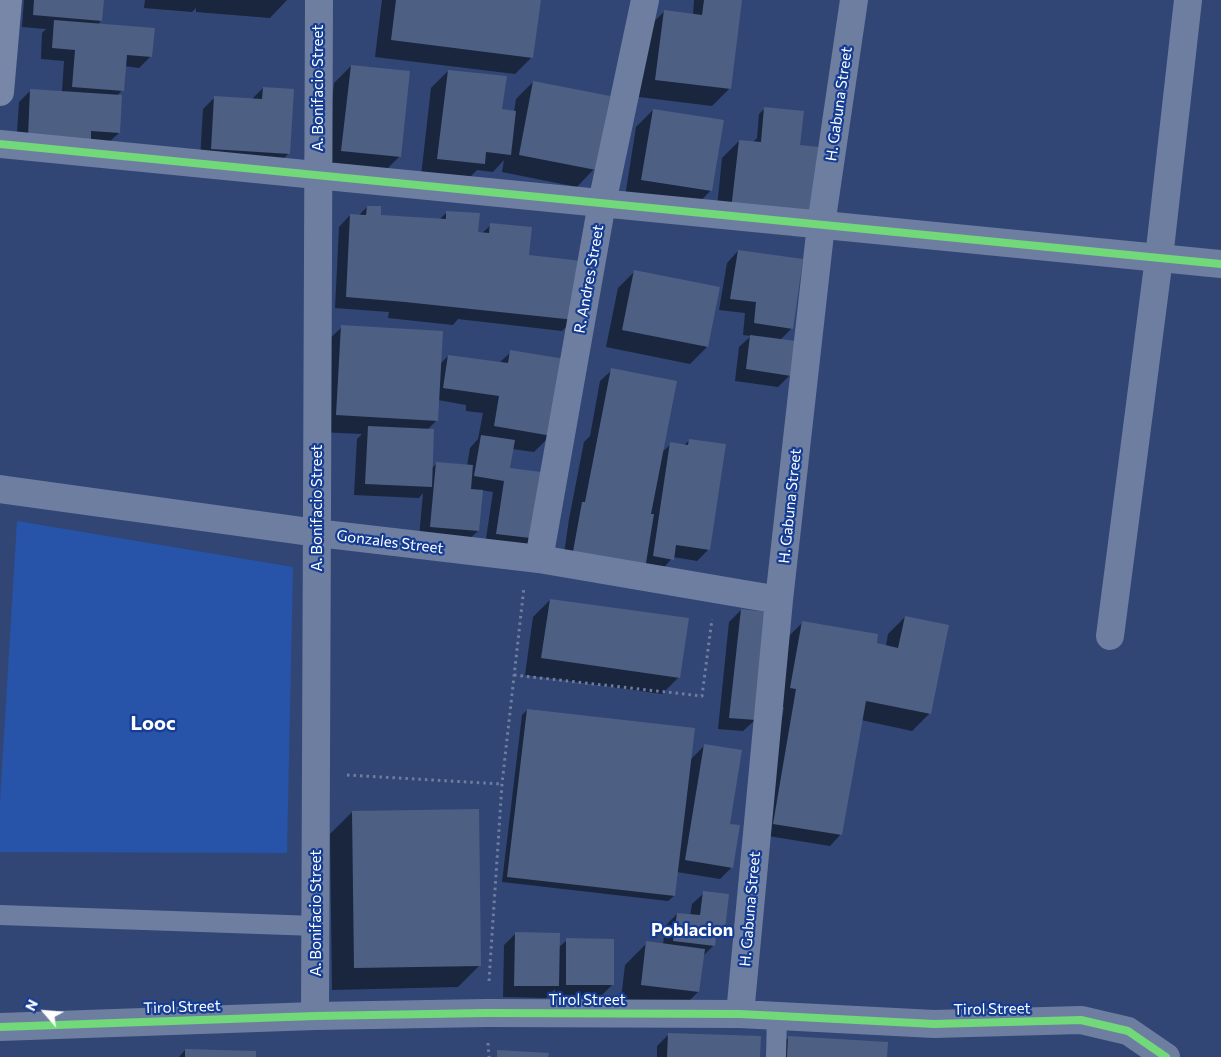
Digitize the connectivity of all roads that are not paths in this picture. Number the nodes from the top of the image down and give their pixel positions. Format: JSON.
{"nodes":[{"id":1,"x":8,"y":0,"type":"edge"},
{"id":2,"x":319,"y":0,"type":"edge"},
{"id":3,"x":645,"y":0,"type":"edge"},
{"id":4,"x":854,"y":0,"type":"edge"},
{"id":5,"x":1188,"y":0,"type":"edge"},
{"id":6,"x":0,"y":92,"type":"edge"},
{"id":7,"x":0,"y":144,"type":"edge"},
{"id":8,"x":318,"y":174,"type":"junction"},
{"id":9,"x":602,"y":203,"type":"junction"},
{"id":10,"x":821,"y":225,"type":"junction"},
{"id":11,"x":1159,"y":258,"type":"junction"},
{"id":12,"x":1221,"y":264,"type":"edge"},
{"id":13,"x":0,"y":489,"type":"edge"},
{"id":14,"x":317,"y":533,"type":"junction"},
{"id":15,"x":533,"y":558,"type":"junction"},
{"id":16,"x":779,"y":600,"type":"junction"},
{"id":17,"x":1110,"y":636,"type":"dead end"},
{"id":18,"x":0,"y":915,"type":"edge"},
{"id":19,"x":316,"y":926,"type":"junction"},
{"id":20,"x":740,"y":1014,"type":"junction"},
{"id":21,"x":315,"y":1016,"type":"junction"},
{"id":22,"x":777,"y":1016,"type":"junction"},
{"id":23,"x":0,"y":1027,"type":"edge"},
{"id":24,"x":776,"y":1057,"type":"edge"},
{"id":25,"x":1166,"y":1057,"type":"edge"}],
"edges":[{"from":1,"to":6,"type":"main road"},
{"from":2,"to":8,"type":"street","name":"A. Bonifacio Street"},
{"from":3,"to":9,"type":"street","name":"R. Andres Street"},
{"from":4,"to":10,"type":"street","name":"H. Gabuna Street"},
{"from":5,"to":11,"type":"street"},
{"from":7,"to":8,"type":"street"},
{"from":8,"to":9,"type":"street"},
{"from":8,"to":14,"type":"street","name":"A. Bonifacio Street"},
{"from":9,"to":10,"type":"street"},
{"from":9,"to":15,"type":"street","name":"R. Andres Street"},
{"from":10,"to":11,"type":"street"},
{"from":10,"to":16,"type":"street","name":"H. Gabuna Street"},
{"from":11,"to":12,"type":"street"},
{"from":11,"to":17,"type":"street"},
{"from":13,"to":14,"type":"street","name":"Gonzales Street"},
{"from":14,"to":15,"type":"street","name":"Gonzales Street"},
{"from":14,"to":19,"type":"street","name":"A. Bonifacio Street"},
{"from":15,"to":16,"type":"street","name":"Gonzales Street"},
{"from":16,"to":20,"type":"street","name":"H. Gabuna Street"},
{"from":18,"to":19,"type":"lane"},
{"from":19,"to":21,"type":"street","name":"A. Bonifacio Street"},
{"from":20,"to":21,"type":"street","name":"Tirol Street"},
{"from":20,"to":22,"type":"street","name":"Tirol Street"},
{"from":21,"to":23,"type":"street","name":"Tirol Street"},
{"from":22,"to":24,"type":"lane"},
{"from":22,"to":25,"type":"street","name":"Tirol Street"}]}
